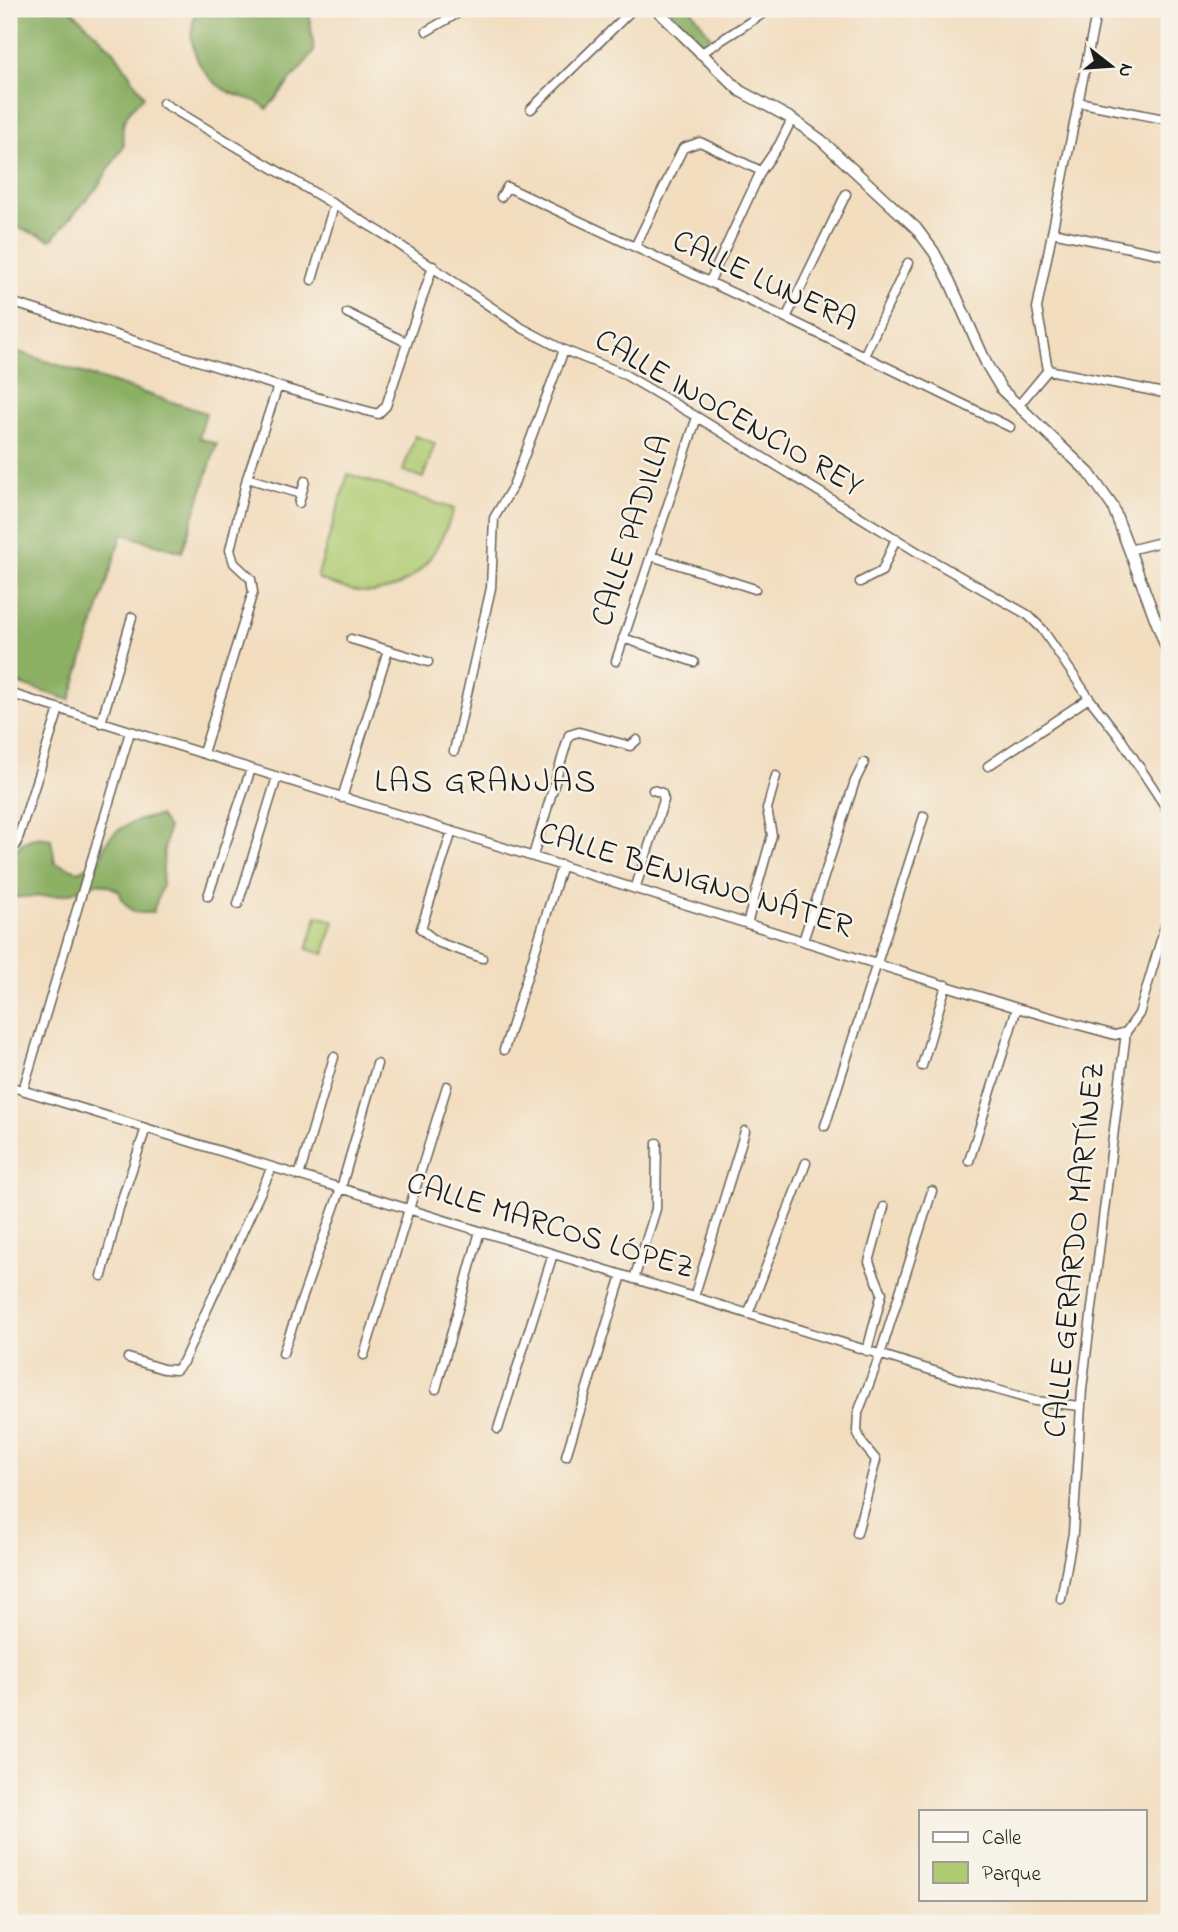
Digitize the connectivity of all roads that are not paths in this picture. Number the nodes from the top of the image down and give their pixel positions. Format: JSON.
{"nodes":[{"id":1,"x":465,"y":9,"type":"edge"},
{"id":2,"x":633,"y":9,"type":"edge"},
{"id":3,"x":656,"y":9,"type":"edge"},
{"id":4,"x":770,"y":9,"type":"edge"},
{"id":5,"x":1097,"y":9,"type":"edge"},
{"id":6,"x":427,"y":31,"type":"dead end"},
{"id":7,"x":700,"y":54,"type":"junction"},
{"id":8,"x":1078,"y":102,"type":"junction"},
{"id":9,"x":163,"y":103,"type":"dead end"},
{"id":10,"x":531,"y":108,"type":"dead end"},
{"id":11,"x":792,"y":119,"type":"junction"},
{"id":12,"x":1169,"y":120,"type":"edge"},
{"id":13,"x":761,"y":171,"type":"junction"},
{"id":14,"x":846,"y":194,"type":"dead end"},
{"id":15,"x":501,"y":197,"type":"dead end"},
{"id":16,"x":334,"y":205,"type":"junction"},
{"id":17,"x":1052,"y":232,"type":"junction"},
{"id":18,"x":635,"y":247,"type":"junction"},
{"id":19,"x":1169,"y":256,"type":"edge"},
{"id":20,"x":908,"y":263,"type":"dead end"},
{"id":21,"x":433,"y":266,"type":"junction"},
{"id":22,"x":312,"y":280,"type":"dead end"},
{"id":23,"x":709,"y":282,"type":"junction"},
{"id":24,"x":11,"y":302,"type":"dead end"},
{"id":25,"x":347,"y":313,"type":"dead end"},
{"id":26,"x":786,"y":318,"type":"junction"},
{"id":27,"x":406,"y":342,"type":"junction"},
{"id":28,"x":564,"y":350,"type":"junction"},
{"id":29,"x":864,"y":356,"type":"junction"},
{"id":30,"x":1048,"y":370,"type":"junction"},
{"id":31,"x":278,"y":386,"type":"junction"},
{"id":32,"x":1169,"y":394,"type":"edge"},
{"id":33,"x":1018,"y":406,"type":"junction"},
{"id":34,"x":697,"y":416,"type":"junction"},
{"id":35,"x":1010,"y":427,"type":"dead end"},
{"id":36,"x":247,"y":478,"type":"junction"},
{"id":37,"x":305,"y":481,"type":"dead end"},
{"id":38,"x":896,"y":538,"type":"junction"},
{"id":39,"x":1169,"y":540,"type":"edge"},
{"id":40,"x":1129,"y":550,"type":"junction"},
{"id":41,"x":650,"y":556,"type":"junction"},
{"id":42,"x":860,"y":582,"type":"dead end"},
{"id":43,"x":755,"y":589,"type":"dead end"},
{"id":44,"x":132,"y":617,"type":"dead end"},
{"id":45,"x":623,"y":638,"type":"junction"},
{"id":46,"x":351,"y":639,"type":"dead end"},
{"id":47,"x":388,"y":650,"type":"junction"},
{"id":48,"x":1169,"y":655,"type":"edge"},
{"id":49,"x":616,"y":661,"type":"dead end"},
{"id":50,"x":428,"y":662,"type":"dead end"},
{"id":51,"x":694,"y":662,"type":"dead end"},
{"id":52,"x":9,"y":693,"type":"edge"},
{"id":53,"x":1088,"y":698,"type":"junction"},
{"id":54,"x":59,"y":709,"type":"junction"},
{"id":55,"x":101,"y":723,"type":"junction"},
{"id":56,"x":130,"y":732,"type":"junction"},
{"id":57,"x":637,"y":740,"type":"dead end"},
{"id":58,"x":454,"y":751,"type":"dead end"},
{"id":59,"x":202,"y":753,"type":"junction"},
{"id":60,"x":864,"y":763,"type":"dead end"},
{"id":61,"x":988,"y":766,"type":"dead end"},
{"id":62,"x":251,"y":769,"type":"junction"},
{"id":63,"x":776,"y":776,"type":"dead end"},
{"id":64,"x":276,"y":777,"type":"junction"},
{"id":65,"x":653,"y":790,"type":"dead end"},
{"id":66,"x":342,"y":798,"type":"junction"},
{"id":67,"x":1169,"y":812,"type":"edge"},
{"id":68,"x":924,"y":816,"type":"dead end"},
{"id":69,"x":452,"y":831,"type":"junction"},
{"id":70,"x":16,"y":845,"type":"dead end"},
{"id":71,"x":533,"y":856,"type":"junction"},
{"id":72,"x":562,"y":865,"type":"junction"},
{"id":73,"x":635,"y":889,"type":"junction"},
{"id":74,"x":208,"y":896,"type":"dead end"},
{"id":75,"x":238,"y":904,"type":"dead end"},
{"id":76,"x":1169,"y":913,"type":"edge"},
{"id":77,"x":747,"y":924,"type":"junction"},
{"id":78,"x":803,"y":941,"type":"junction"},
{"id":79,"x":482,"y":958,"type":"dead end"},
{"id":80,"x":877,"y":963,"type":"junction"},
{"id":81,"x":946,"y":985,"type":"junction"},
{"id":82,"x":1017,"y":1007,"type":"junction"},
{"id":83,"x":1126,"y":1032,"type":"junction"},
{"id":84,"x":504,"y":1050,"type":"dead end"},
{"id":85,"x":334,"y":1057,"type":"dead end"},
{"id":86,"x":377,"y":1064,"type":"dead end"},
{"id":87,"x":922,"y":1066,"type":"dead end"},
{"id":88,"x":9,"y":1086,"type":"edge"},
{"id":89,"x":447,"y":1086,"type":"dead end"},
{"id":90,"x":23,"y":1090,"type":"junction"},
{"id":91,"x":825,"y":1126,"type":"dead end"},
{"id":92,"x":146,"y":1128,"type":"junction"},
{"id":93,"x":745,"y":1131,"type":"dead end"},
{"id":94,"x":657,"y":1143,"type":"dead end"},
{"id":95,"x":969,"y":1161,"type":"dead end"},
{"id":96,"x":806,"y":1163,"type":"dead end"},
{"id":97,"x":272,"y":1167,"type":"junction"},
{"id":98,"x":299,"y":1175,"type":"junction"},
{"id":99,"x":341,"y":1188,"type":"junction"},
{"id":100,"x":932,"y":1191,"type":"dead end"},
{"id":101,"x":884,"y":1207,"type":"dead end"},
{"id":102,"x":409,"y":1210,"type":"junction"},
{"id":103,"x":480,"y":1231,"type":"junction"},
{"id":104,"x":553,"y":1254,"type":"junction"},
{"id":105,"x":622,"y":1275,"type":"junction"},
{"id":106,"x":102,"y":1276,"type":"dead end"},
{"id":107,"x":634,"y":1279,"type":"junction"},
{"id":108,"x":694,"y":1297,"type":"junction"},
{"id":109,"x":748,"y":1314,"type":"junction"},
{"id":110,"x":867,"y":1351,"type":"junction"},
{"id":111,"x":283,"y":1353,"type":"dead end"},
{"id":112,"x":364,"y":1355,"type":"dead end"},
{"id":113,"x":880,"y":1355,"type":"junction"},
{"id":114,"x":128,"y":1358,"type":"dead end"},
{"id":115,"x":436,"y":1389,"type":"dead end"},
{"id":116,"x":1080,"y":1406,"type":"junction"},
{"id":117,"x":498,"y":1429,"type":"dead end"},
{"id":118,"x":566,"y":1456,"type":"dead end"},
{"id":119,"x":857,"y":1533,"type":"dead end"},
{"id":120,"x":1061,"y":1599,"type":"dead end"}],
"edges":[{"from":1,"to":6,"type":"street"},
{"from":2,"to":10,"type":"street"},
{"from":3,"to":7,"type":"street"},
{"from":4,"to":7,"type":"street"},
{"from":5,"to":8,"type":"street"},
{"from":7,"to":11,"type":"street"},
{"from":8,"to":12,"type":"street"},
{"from":8,"to":17,"type":"street"},
{"from":9,"to":16,"type":"street","name":"CALLE INOCENCIO REY"},
{"from":11,"to":13,"type":"street"},
{"from":11,"to":33,"type":"street"},
{"from":13,"to":18,"type":"street"},
{"from":13,"to":23,"type":"street"},
{"from":14,"to":26,"type":"street"},
{"from":15,"to":18,"type":"street","name":"CALLE LUNERA"},
{"from":16,"to":21,"type":"street","name":"CALLE INOCENCIO REY"},
{"from":16,"to":22,"type":"street"},
{"from":17,"to":19,"type":"street"},
{"from":17,"to":30,"type":"street"},
{"from":18,"to":23,"type":"street","name":"CALLE LUNERA"},
{"from":20,"to":29,"type":"street"},
{"from":21,"to":27,"type":"street"},
{"from":21,"to":28,"type":"street","name":"CALLE INOCENCIO REY"},
{"from":23,"to":26,"type":"street","name":"CALLE LUNERA"},
{"from":24,"to":31,"type":"street"},
{"from":25,"to":27,"type":"street"},
{"from":26,"to":29,"type":"street","name":"CALLE LUNERA"},
{"from":27,"to":31,"type":"street"},
{"from":28,"to":34,"type":"street","name":"CALLE INOCENCIO REY"},
{"from":28,"to":58,"type":"street"},
{"from":29,"to":35,"type":"street","name":"CALLE LUNERA"},
{"from":30,"to":32,"type":"street"},
{"from":30,"to":33,"type":"street"},
{"from":31,"to":36,"type":"street"},
{"from":33,"to":40,"type":"street"},
{"from":34,"to":38,"type":"street","name":"CALLE INOCENCIO REY"},
{"from":34,"to":41,"type":"street","name":"CALLE PADILLA"},
{"from":36,"to":37,"type":"street"},
{"from":36,"to":59,"type":"street"},
{"from":38,"to":42,"type":"street"},
{"from":38,"to":53,"type":"street","name":"CALLE INOCENCIO REY"},
{"from":39,"to":40,"type":"street"},
{"from":40,"to":48,"type":"street"},
{"from":41,"to":43,"type":"street"},
{"from":41,"to":45,"type":"street","name":"CALLE PADILLA"},
{"from":44,"to":55,"type":"street"},
{"from":45,"to":49,"type":"street","name":"CALLE PADILLA"},
{"from":45,"to":51,"type":"street"},
{"from":46,"to":47,"type":"street"},
{"from":47,"to":50,"type":"street"},
{"from":47,"to":66,"type":"street"},
{"from":52,"to":54,"type":"street","name":"CALLE BENIGNO NÁTER"},
{"from":53,"to":61,"type":"street"},
{"from":53,"to":67,"type":"street","name":"CALLE INOCENCIO REY"},
{"from":54,"to":55,"type":"street","name":"CALLE BENIGNO NÁTER"},
{"from":54,"to":70,"type":"street"},
{"from":55,"to":56,"type":"street","name":"CALLE BENIGNO NÁTER"},
{"from":56,"to":59,"type":"street","name":"CALLE BENIGNO NÁTER"},
{"from":56,"to":90,"type":"street"},
{"from":57,"to":71,"type":"street"},
{"from":59,"to":62,"type":"street","name":"CALLE BENIGNO NÁTER"},
{"from":60,"to":78,"type":"street"},
{"from":62,"to":64,"type":"street","name":"CALLE BENIGNO NÁTER"},
{"from":62,"to":74,"type":"street"},
{"from":63,"to":77,"type":"street"},
{"from":64,"to":66,"type":"street","name":"CALLE BENIGNO NÁTER"},
{"from":64,"to":75,"type":"street"},
{"from":65,"to":73,"type":"street"},
{"from":66,"to":69,"type":"street","name":"CALLE BENIGNO NÁTER"},
{"from":68,"to":80,"type":"street"},
{"from":69,"to":71,"type":"street","name":"CALLE BENIGNO NÁTER"},
{"from":69,"to":79,"type":"street"},
{"from":71,"to":72,"type":"street","name":"CALLE BENIGNO NÁTER"},
{"from":72,"to":73,"type":"street","name":"CALLE BENIGNO NÁTER"},
{"from":72,"to":84,"type":"street"},
{"from":73,"to":77,"type":"street","name":"CALLE BENIGNO NÁTER"},
{"from":76,"to":83,"type":"street","name":"CALLE GERARDO MARTÍNEZ"},
{"from":77,"to":78,"type":"street","name":"CALLE BENIGNO NÁTER"},
{"from":78,"to":80,"type":"street","name":"CALLE BENIGNO NÁTER"},
{"from":80,"to":81,"type":"street","name":"CALLE BENIGNO NÁTER"},
{"from":80,"to":91,"type":"street"},
{"from":81,"to":82,"type":"street","name":"CALLE BENIGNO NÁTER"},
{"from":81,"to":87,"type":"street"},
{"from":82,"to":83,"type":"street","name":"CALLE BENIGNO NÁTER"},
{"from":82,"to":95,"type":"street"},
{"from":83,"to":116,"type":"street","name":"CALLE GERARDO MARTÍNEZ"},
{"from":85,"to":98,"type":"street"},
{"from":86,"to":99,"type":"street"},
{"from":88,"to":90,"type":"street","name":"CALLE MARCOS LÓPEZ"},
{"from":89,"to":102,"type":"street"},
{"from":90,"to":92,"type":"street","name":"CALLE MARCOS LÓPEZ"},
{"from":92,"to":97,"type":"street","name":"CALLE MARCOS LÓPEZ"},
{"from":92,"to":106,"type":"street"},
{"from":93,"to":108,"type":"street"},
{"from":94,"to":107,"type":"street"},
{"from":96,"to":109,"type":"street"},
{"from":97,"to":98,"type":"street","name":"CALLE MARCOS LÓPEZ"},
{"from":97,"to":114,"type":"street"},
{"from":98,"to":99,"type":"street","name":"CALLE MARCOS LÓPEZ"},
{"from":99,"to":102,"type":"street","name":"CALLE MARCOS LÓPEZ"},
{"from":99,"to":111,"type":"street"},
{"from":100,"to":113,"type":"street"},
{"from":101,"to":110,"type":"street"},
{"from":102,"to":103,"type":"street","name":"CALLE MARCOS LÓPEZ"},
{"from":102,"to":112,"type":"street"},
{"from":103,"to":104,"type":"street","name":"CALLE MARCOS LÓPEZ"},
{"from":103,"to":115,"type":"street"},
{"from":104,"to":105,"type":"street","name":"CALLE MARCOS LÓPEZ"},
{"from":104,"to":117,"type":"street"},
{"from":105,"to":107,"type":"street","name":"CALLE MARCOS LÓPEZ"},
{"from":105,"to":118,"type":"street"},
{"from":107,"to":108,"type":"street","name":"CALLE MARCOS LÓPEZ"},
{"from":108,"to":109,"type":"street","name":"CALLE MARCOS LÓPEZ"},
{"from":109,"to":110,"type":"street","name":"CALLE MARCOS LÓPEZ"},
{"from":110,"to":113,"type":"street","name":"CALLE MARCOS LÓPEZ"},
{"from":113,"to":116,"type":"street","name":"CALLE MARCOS LÓPEZ"},
{"from":113,"to":119,"type":"street"},
{"from":116,"to":120,"type":"street","name":"CALLE GERARDO MARTÍNEZ"}]}
